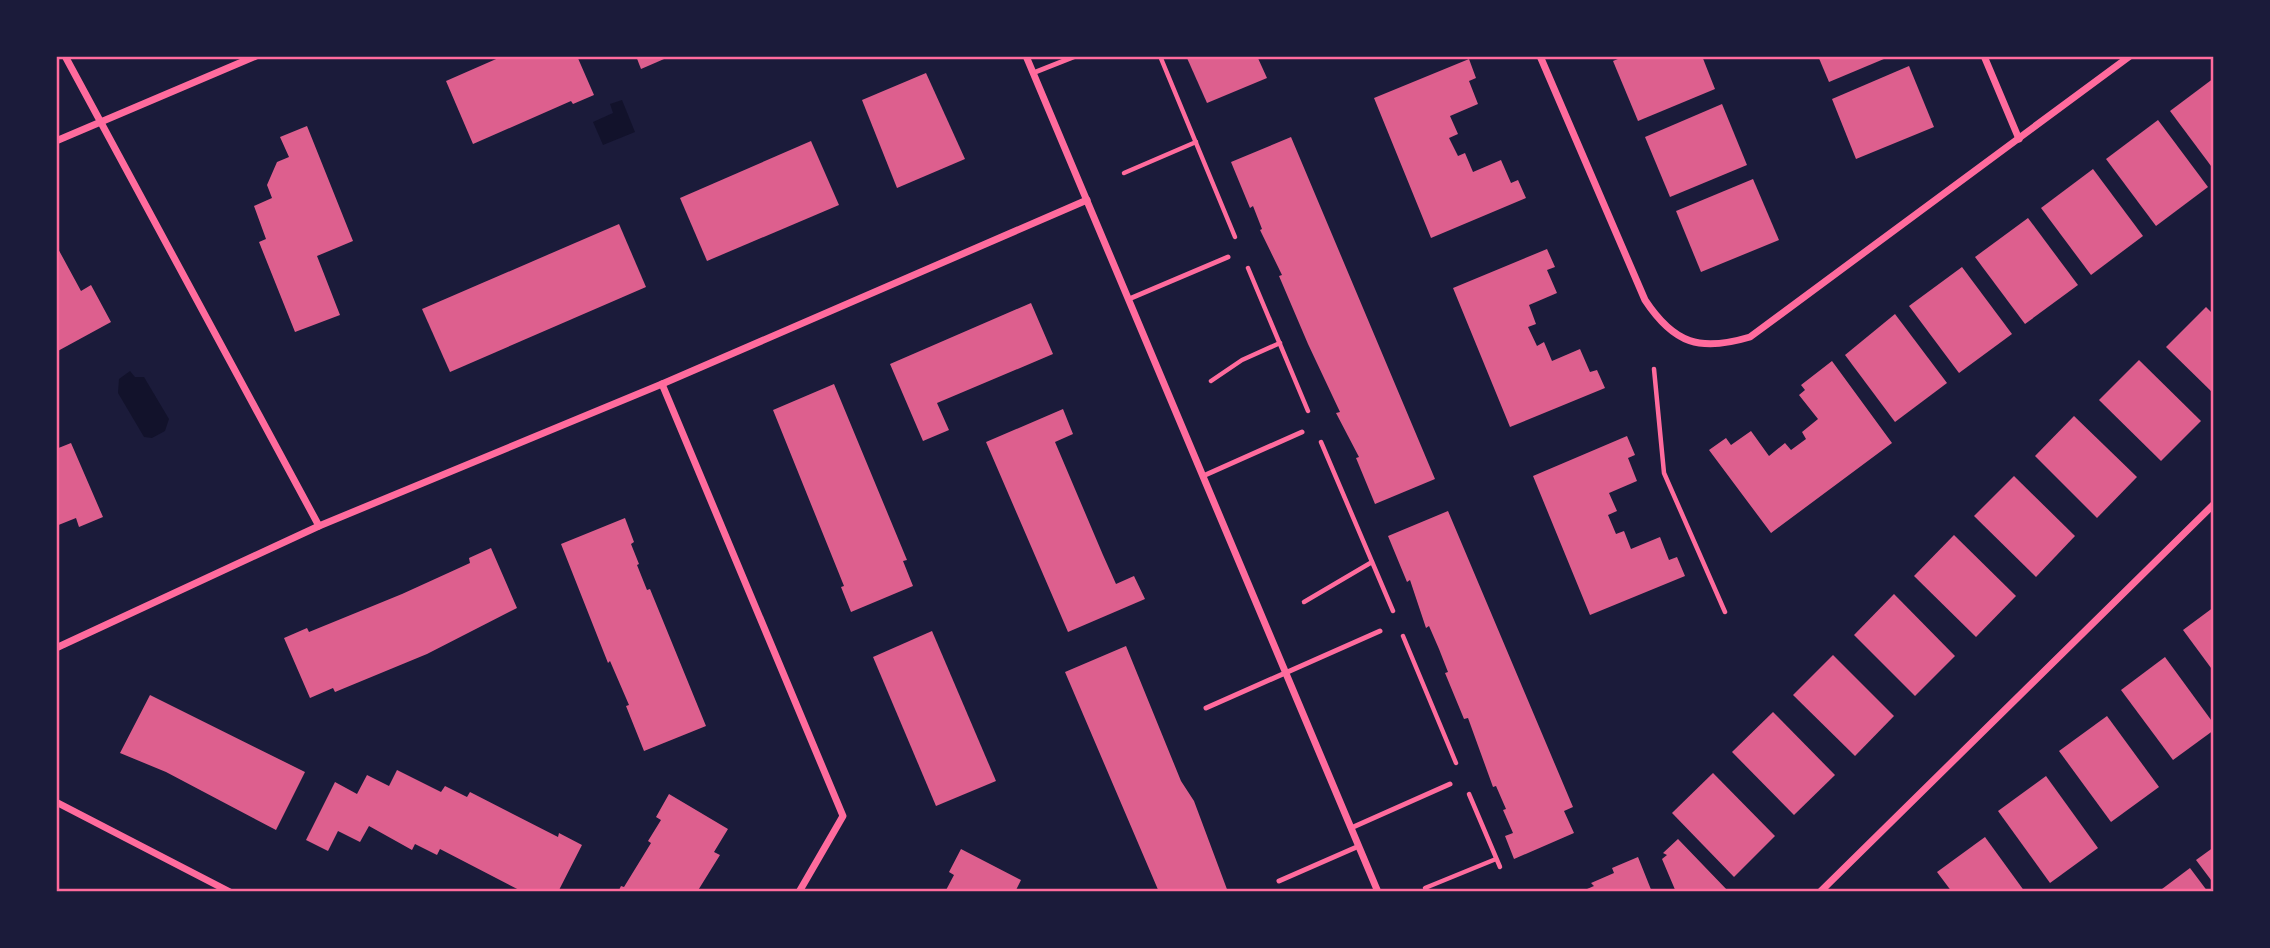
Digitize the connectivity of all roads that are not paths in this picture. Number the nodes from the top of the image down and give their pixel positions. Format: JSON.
{"nodes":[{"id":1,"x":65,"y":56,"type":"edge"},
{"id":2,"x":256,"y":56,"type":"edge"},
{"id":3,"x":1026,"y":56,"type":"edge"},
{"id":4,"x":1076,"y":56,"type":"edge"},
{"id":5,"x":1541,"y":56,"type":"edge"},
{"id":6,"x":1984,"y":56,"type":"edge"},
{"id":7,"x":2130,"y":56,"type":"edge"},
{"id":8,"x":1033,"y":73,"type":"junction"},
{"id":9,"x":101,"y":122,"type":"junction"},
{"id":10,"x":2019,"y":139,"type":"junction"},
{"id":11,"x":56,"y":141,"type":"edge"},
{"id":12,"x":1087,"y":200,"type":"junction"},
{"id":13,"x":1228,"y":257,"type":"dead end"},
{"id":14,"x":1129,"y":299,"type":"junction"},
{"id":15,"x":662,"y":384,"type":"junction"},
{"id":16,"x":1302,"y":432,"type":"dead end"},
{"id":17,"x":1203,"y":476,"type":"junction"},
{"id":18,"x":2214,"y":504,"type":"edge"},
{"id":19,"x":319,"y":526,"type":"junction"},
{"id":20,"x":1380,"y":631,"type":"dead end"},
{"id":21,"x":56,"y":648,"type":"edge"},
{"id":22,"x":1286,"y":674,"type":"junction"},
{"id":23,"x":1206,"y":708,"type":"dead end"},
{"id":24,"x":1450,"y":784,"type":"dead end"},
{"id":25,"x":56,"y":802,"type":"edge"},
{"id":26,"x":1351,"y":828,"type":"junction"},
{"id":27,"x":1359,"y":846,"type":"junction"},
{"id":28,"x":1279,"y":881,"type":"dead end"},
{"id":29,"x":230,"y":892,"type":"edge"},
{"id":30,"x":799,"y":892,"type":"edge"},
{"id":31,"x":1378,"y":892,"type":"edge"},
{"id":32,"x":1821,"y":892,"type":"edge"}],
"edges":[{"from":1,"to":9,"type":"street"},
{"from":2,"to":9,"type":"street"},
{"from":3,"to":8,"type":"street"},
{"from":4,"to":8,"type":"lane"},
{"from":5,"to":10,"type":"street"},
{"from":6,"to":10,"type":"street"},
{"from":7,"to":10,"type":"street"},
{"from":8,"to":12,"type":"street"},
{"from":9,"to":11,"type":"street"},
{"from":9,"to":19,"type":"street"},
{"from":12,"to":14,"type":"street"},
{"from":12,"to":15,"type":"street"},
{"from":13,"to":14,"type":"lane"},
{"from":14,"to":17,"type":"street"},
{"from":15,"to":19,"type":"street"},
{"from":15,"to":30,"type":"street"},
{"from":16,"to":17,"type":"lane"},
{"from":17,"to":22,"type":"street"},
{"from":18,"to":32,"type":"street"},
{"from":19,"to":21,"type":"street"},
{"from":20,"to":22,"type":"lane"},
{"from":22,"to":23,"type":"lane"},
{"from":22,"to":26,"type":"street"},
{"from":24,"to":26,"type":"lane"},
{"from":25,"to":29,"type":"street"},
{"from":26,"to":27,"type":"street"},
{"from":27,"to":28,"type":"lane"},
{"from":27,"to":31,"type":"street"}]}
